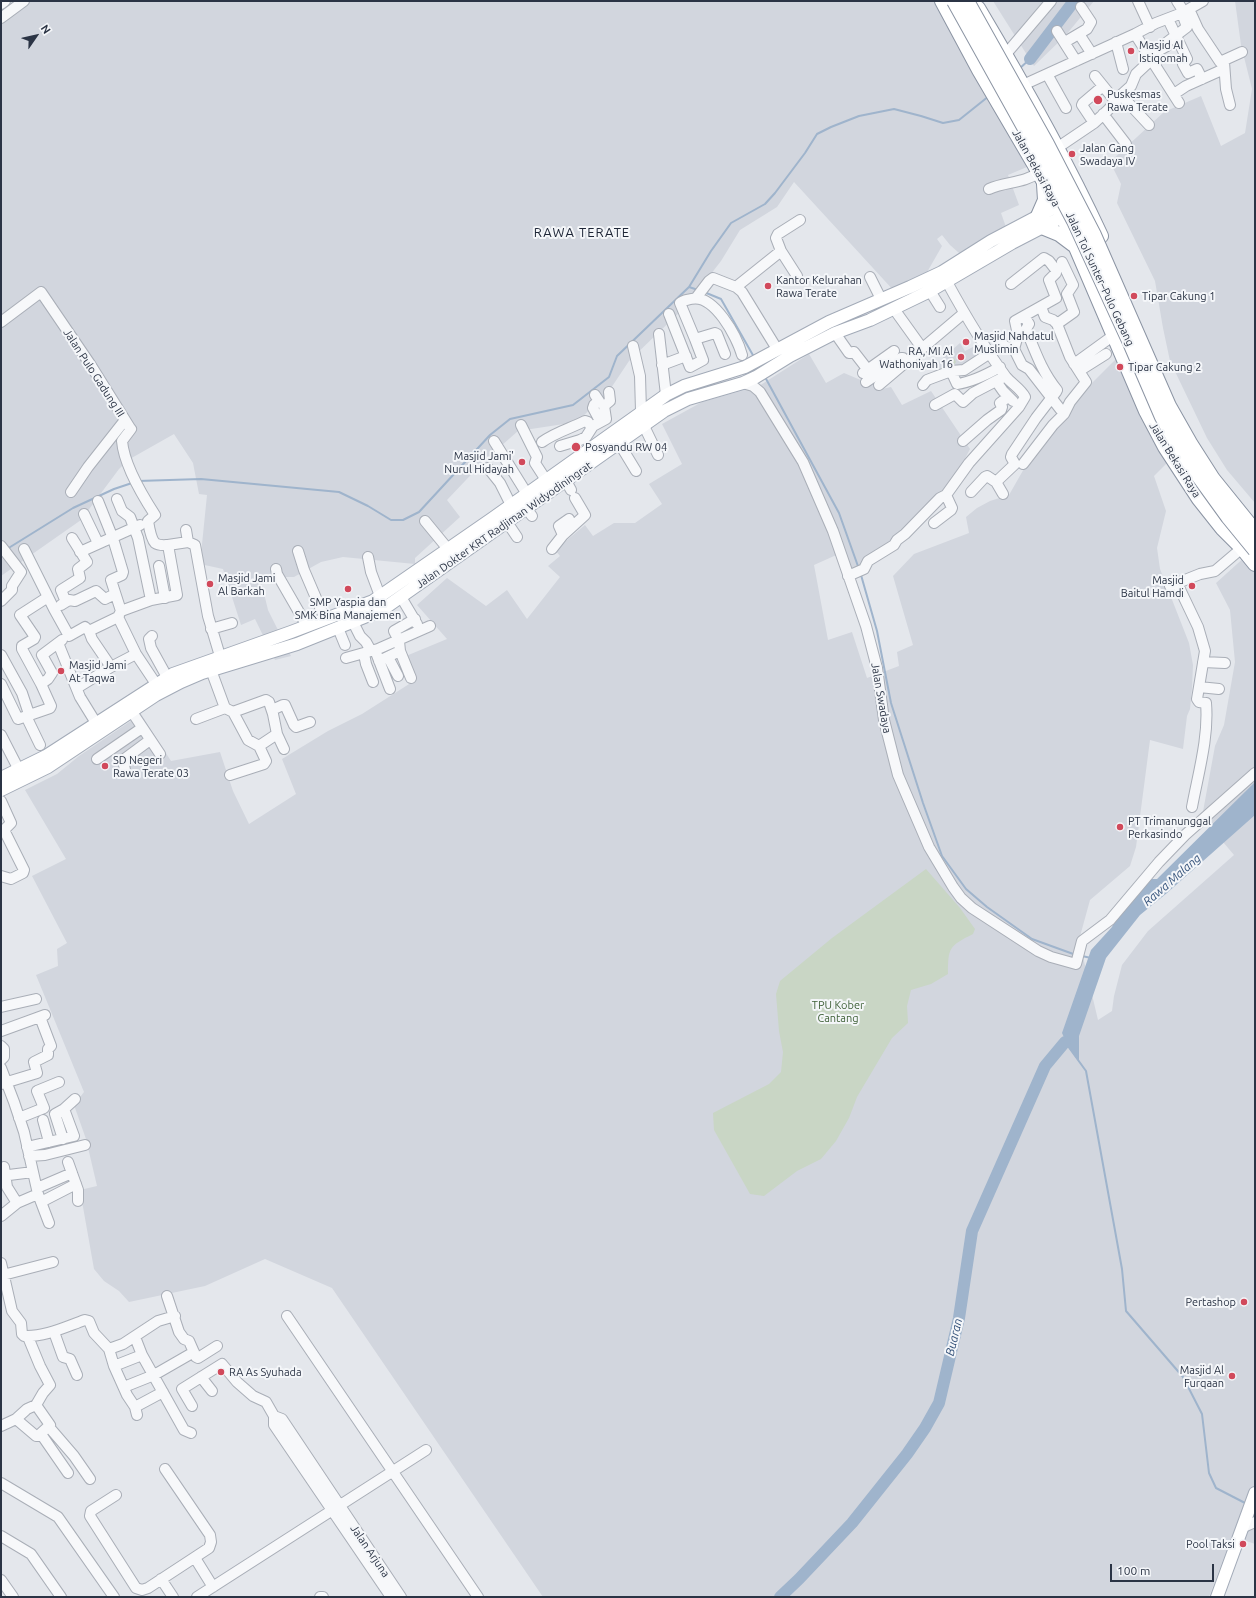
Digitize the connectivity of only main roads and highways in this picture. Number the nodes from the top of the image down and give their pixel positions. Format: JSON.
{"nodes":[{"id":1,"x":942,"y":1,"type":"edge"},
{"id":2,"x":954,"y":1,"type":"edge"},
{"id":3,"x":967,"y":1,"type":"edge"},
{"id":4,"x":974,"y":1,"type":"edge"},
{"id":5,"x":1048,"y":132,"type":"junction"},
{"id":6,"x":1040,"y":174,"type":"junction"},
{"id":7,"x":1082,"y":200,"type":"junction"},
{"id":8,"x":1060,"y":212,"type":"junction"},
{"id":9,"x":1040,"y":221,"type":"junction"},
{"id":10,"x":994,"y":246,"type":"junction"},
{"id":11,"x":1077,"y":250,"type":"junction"},
{"id":12,"x":736,"y":371,"type":"junction"},
{"id":13,"x":742,"y":383,"type":"junction"},
{"id":14,"x":1202,"y":454,"type":"junction"},
{"id":15,"x":1178,"y":468,"type":"junction"},
{"id":16,"x":1255,"y":527,"type":"edge"},
{"id":17,"x":1255,"y":531,"type":"edge"},
{"id":18,"x":1249,"y":549,"type":"edge"},
{"id":19,"x":1255,"y":564,"type":"edge"},
{"id":20,"x":62,"y":752,"type":"junction"},
{"id":21,"x":1,"y":778,"type":"edge"},
{"id":22,"x":1,"y":790,"type":"edge"},
{"id":23,"x":1255,"y":1493,"type":"edge"},
{"id":24,"x":1247,"y":1523,"type":"edge"},
{"id":25,"x":1217,"y":1597,"type":"edge"}],
"edges":[{"from":1,"to":6,"type":"highway","name":"Jalan Bekasi Raya"},
{"from":2,"to":18,"type":"highway","name":"Jalan Tol Sunter–Pulo Gebang","bridge":true},
{"from":3,"to":17,"type":"highway","name":"Jalan Tol Sunter–Pulo Gebang","bridge":true},
{"from":4,"to":5,"type":"highway","name":"Jalan Bekasi Raya"},
{"from":5,"to":7,"type":"highway","name":"Jalan Bekasi Raya"},
{"from":5,"to":7,"type":"highway","name":"Jalan Bekasi Raya"},
{"from":6,"to":8,"type":"highway","name":"Jalan Bekasi Raya"},
{"from":6,"to":9,"type":"highway"},
{"from":7,"to":8,"type":"main road","name":"Jalan Dokter KRT Radjiman Widyodiningrat"},
{"from":7,"to":14,"type":"highway","name":"Jalan Bekasi Raya"},
{"from":8,"to":9,"type":"main road","name":"Jalan Dokter KRT Radjiman Widyodiningrat"},
{"from":8,"to":11,"type":"highway","name":"Jalan Bekasi Raya"},
{"from":9,"to":10,"type":"main road","name":"Jalan Dokter KRT Radjiman Widyodiningrat"},
{"from":9,"to":11,"type":"highway"},
{"from":10,"to":12,"type":"main road","name":"Jalan Dokter KRT Radjiman Widyodiningrat"},
{"from":10,"to":13,"type":"main road","name":"Jalan Dokter KRT Radjiman Widyodiningrat"},
{"from":11,"to":15,"type":"highway","name":"Jalan Bekasi Raya"},
{"from":12,"to":13,"type":"main road"},
{"from":12,"to":20,"type":"main road","name":"Jalan Dokter KRT Radjiman Widyodiningrat"},
{"from":13,"to":20,"type":"main road","name":"Jalan Dokter KRT Radjiman Widyodiningrat"},
{"from":14,"to":15,"type":"highway","bridge":true},
{"from":14,"to":16,"type":"highway","name":"Jalan Bekasi Raya"},
{"from":15,"to":18,"type":"highway","name":"Jalan Bekasi Raya"},
{"from":18,"to":19,"type":"highway","name":"Jalan Bekasi Raya"},
{"from":20,"to":21,"type":"main road","name":"Jalan Dokter KRT Radjiman Widyodiningrat"},
{"from":20,"to":22,"type":"main road","name":"Jalan Dokter KRT Radjiman Widyodiningrat"},
{"from":23,"to":24,"type":"main road"},
{"from":24,"to":25,"type":"main road"}]}
